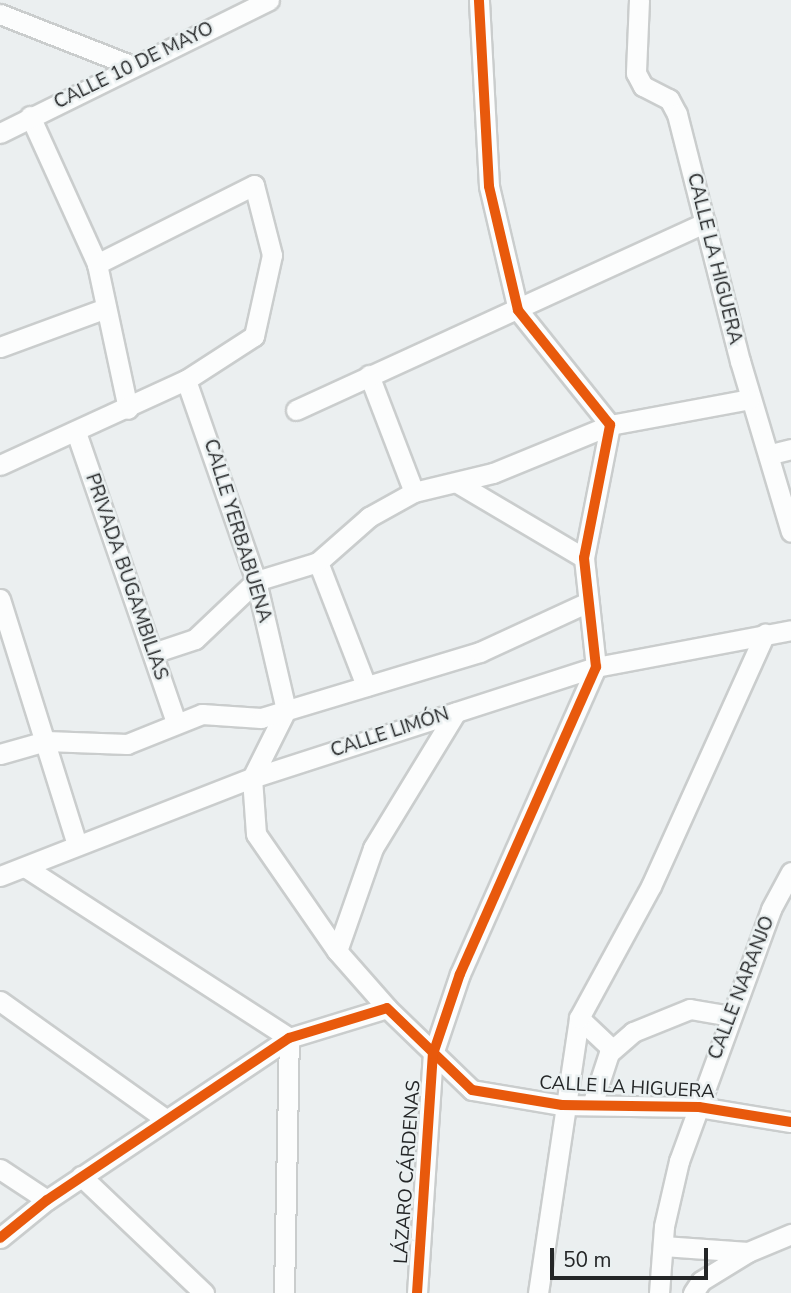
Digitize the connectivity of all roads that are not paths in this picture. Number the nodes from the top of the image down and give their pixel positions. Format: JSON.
{"nodes":[{"id":1,"x":269,"y":0,"type":"edge"},
{"id":2,"x":479,"y":0,"type":"edge"},
{"id":3,"x":639,"y":0,"type":"edge"},
{"id":4,"x":0,"y":14,"type":"edge"},
{"id":5,"x":132,"y":66,"type":"junction"},
{"id":6,"x":30,"y":116,"type":"junction"},
{"id":7,"x":0,"y":134,"type":"edge"},
{"id":8,"x":705,"y":223,"type":"junction"},
{"id":9,"x":97,"y":264,"type":"junction"},
{"id":10,"x":106,"y":308,"type":"junction"},
{"id":11,"x":518,"y":310,"type":"junction"},
{"id":12,"x":0,"y":347,"type":"edge"},
{"id":13,"x":369,"y":375,"type":"junction"},
{"id":14,"x":186,"y":380,"type":"junction"},
{"id":15,"x":750,"y":398,"type":"junction"},
{"id":16,"x":128,"y":410,"type":"junction"},
{"id":17,"x":296,"y":410,"type":"dead end"},
{"id":18,"x":610,"y":425,"type":"junction"},
{"id":19,"x":76,"y":432,"type":"junction"},
{"id":20,"x":791,"y":449,"type":"edge"},
{"id":21,"x":771,"y":454,"type":"junction"},
{"id":22,"x":0,"y":465,"type":"edge"},
{"id":23,"x":459,"y":484,"type":"junction"},
{"id":24,"x":414,"y":492,"type":"junction"},
{"id":25,"x":791,"y":532,"type":"edge"},
{"id":26,"x":584,"y":558,"type":"junction"},
{"id":27,"x":317,"y":562,"type":"junction"},
{"id":28,"x":256,"y":581,"type":"junction"},
{"id":29,"x":0,"y":599,"type":"edge"},
{"id":30,"x":588,"y":602,"type":"junction"},
{"id":31,"x":791,"y":630,"type":"edge"},
{"id":32,"x":765,"y":634,"type":"junction"},
{"id":33,"x":153,"y":653,"type":"junction"},
{"id":34,"x":596,"y":667,"type":"junction"},
{"id":35,"x":366,"y":686,"type":"junction"},
{"id":36,"x":286,"y":710,"type":"junction"},
{"id":37,"x":456,"y":712,"type":"junction"},
{"id":38,"x":176,"y":722,"type":"junction"},
{"id":39,"x":46,"y":741,"type":"junction"},
{"id":40,"x":0,"y":754,"type":"edge"},
{"id":41,"x":252,"y":778,"type":"junction"},
{"id":42,"x":77,"y":845,"type":"junction"},
{"id":43,"x":25,"y":867,"type":"junction"},
{"id":44,"x":791,"y":872,"type":"edge"},
{"id":45,"x":0,"y":876,"type":"edge"},
{"id":46,"x":337,"y":951,"type":"junction"},
{"id":47,"x":0,"y":1001,"type":"edge"},
{"id":48,"x":387,"y":1008,"type":"junction"},
{"id":49,"x":731,"y":1016,"type":"junction"},
{"id":50,"x":579,"y":1018,"type":"junction"},
{"id":51,"x":289,"y":1038,"type":"junction"},
{"id":52,"x":612,"y":1049,"type":"junction"},
{"id":53,"x":433,"y":1054,"type":"junction"},
{"id":54,"x":562,"y":1105,"type":"junction"},
{"id":55,"x":592,"y":1105,"type":"junction"},
{"id":56,"x":699,"y":1107,"type":"junction"},
{"id":57,"x":164,"y":1118,"type":"junction"},
{"id":58,"x":791,"y":1122,"type":"edge"},
{"id":59,"x":0,"y":1169,"type":"edge"},
{"id":60,"x":80,"y":1176,"type":"junction"},
{"id":61,"x":47,"y":1200,"type":"junction"},
{"id":62,"x":791,"y":1234,"type":"edge"},
{"id":63,"x":0,"y":1238,"type":"edge"},
{"id":64,"x":663,"y":1246,"type":"junction"},
{"id":65,"x":748,"y":1252,"type":"junction"},
{"id":66,"x":204,"y":1293,"type":"edge"},
{"id":67,"x":284,"y":1293,"type":"edge"},
{"id":68,"x":417,"y":1293,"type":"edge"},
{"id":69,"x":538,"y":1293,"type":"edge"},
{"id":70,"x":659,"y":1293,"type":"edge"},
{"id":71,"x":693,"y":1293,"type":"edge"}],
"edges":[{"from":1,"to":5,"type":"street","name":"CALLE 10 DE MAYO"},
{"from":2,"to":11,"type":"street"},
{"from":3,"to":8,"type":"street","name":"CALLE LA HIGUERA"},
{"from":4,"to":5,"type":"street"},
{"from":5,"to":6,"type":"street","name":"CALLE 10 DE MAYO"},
{"from":6,"to":7,"type":"street","name":"CALLE 10 DE MAYO"},
{"from":6,"to":9,"type":"street"},
{"from":8,"to":11,"type":"street"},
{"from":8,"to":15,"type":"street","name":"CALLE LA HIGUERA"},
{"from":9,"to":10,"type":"street"},
{"from":9,"to":14,"type":"street"},
{"from":10,"to":12,"type":"street"},
{"from":10,"to":16,"type":"street"},
{"from":11,"to":13,"type":"street"},
{"from":11,"to":18,"type":"street"},
{"from":13,"to":17,"type":"street"},
{"from":13,"to":24,"type":"street"},
{"from":14,"to":16,"type":"street"},
{"from":14,"to":28,"type":"street","name":"CALLE YERBABUENA"},
{"from":15,"to":18,"type":"street"},
{"from":15,"to":21,"type":"street","name":"CALLE LA HIGUERA"},
{"from":16,"to":19,"type":"street"},
{"from":18,"to":23,"type":"street"},
{"from":18,"to":26,"type":"street"},
{"from":19,"to":22,"type":"street"},
{"from":19,"to":33,"type":"street","name":"PRIVADA BUGAMBILIAS"},
{"from":20,"to":21,"type":"street"},
{"from":21,"to":25,"type":"street","name":"CALLE LA HIGUERA"},
{"from":23,"to":24,"type":"street"},
{"from":23,"to":26,"type":"street"},
{"from":24,"to":27,"type":"street"},
{"from":26,"to":30,"type":"street"},
{"from":27,"to":28,"type":"street"},
{"from":27,"to":35,"type":"street"},
{"from":28,"to":33,"type":"street"},
{"from":28,"to":36,"type":"street","name":"CALLE YERBABUENA"},
{"from":29,"to":39,"type":"street"},
{"from":30,"to":34,"type":"street"},
{"from":30,"to":35,"type":"street"},
{"from":31,"to":32,"type":"street","name":"CALLE LIMÓN"},
{"from":32,"to":34,"type":"street","name":"CALLE LIMÓN"},
{"from":32,"to":50,"type":"street"},
{"from":33,"to":38,"type":"street","name":"PRIVADA BUGAMBILIAS"},
{"from":34,"to":37,"type":"street","name":"CALLE LIMÓN"},
{"from":34,"to":53,"type":"street","name":"LÁZARO CÁRDENAS"},
{"from":35,"to":36,"type":"street"},
{"from":36,"to":38,"type":"street"},
{"from":36,"to":41,"type":"street"},
{"from":37,"to":41,"type":"street","name":"CALLE LIMÓN"},
{"from":37,"to":46,"type":"street"},
{"from":38,"to":39,"type":"street"},
{"from":39,"to":40,"type":"street"},
{"from":39,"to":42,"type":"street"},
{"from":41,"to":42,"type":"street","name":"CALLE LIMÓN"},
{"from":41,"to":46,"type":"street"},
{"from":42,"to":43,"type":"street","name":"CALLE LIMÓN"},
{"from":43,"to":45,"type":"street","name":"CALLE LIMÓN"},
{"from":43,"to":51,"type":"street"},
{"from":44,"to":49,"type":"street","name":"CALLE NARANJO"},
{"from":46,"to":48,"type":"street"},
{"from":47,"to":57,"type":"street"},
{"from":48,"to":51,"type":"street"},
{"from":48,"to":53,"type":"street","name":"CALLE LA HIGUERA"},
{"from":49,"to":52,"type":"street"},
{"from":49,"to":56,"type":"street","name":"CALLE NARANJO"},
{"from":50,"to":52,"type":"street"},
{"from":50,"to":54,"type":"street"},
{"from":51,"to":57,"type":"street"},
{"from":51,"to":67,"type":"street"},
{"from":52,"to":55,"type":"street"},
{"from":53,"to":54,"type":"street","name":"CALLE LA HIGUERA"},
{"from":53,"to":68,"type":"street","name":"LÁZARO CÁRDENAS"},
{"from":54,"to":55,"type":"street","name":"CALLE LA HIGUERA"},
{"from":54,"to":69,"type":"street"},
{"from":55,"to":56,"type":"street","name":"CALLE LA HIGUERA"},
{"from":56,"to":58,"type":"street","name":"CALLE LA HIGUERA"},
{"from":56,"to":64,"type":"street","name":"CALLE NARANJO"},
{"from":57,"to":60,"type":"street"},
{"from":59,"to":61,"type":"street"},
{"from":60,"to":61,"type":"street"},
{"from":60,"to":66,"type":"street"},
{"from":61,"to":63,"type":"street"},
{"from":62,"to":65,"type":"street"},
{"from":64,"to":65,"type":"street"},
{"from":64,"to":70,"type":"street","name":"CALLE NARANJO"},
{"from":65,"to":71,"type":"street"}]}
